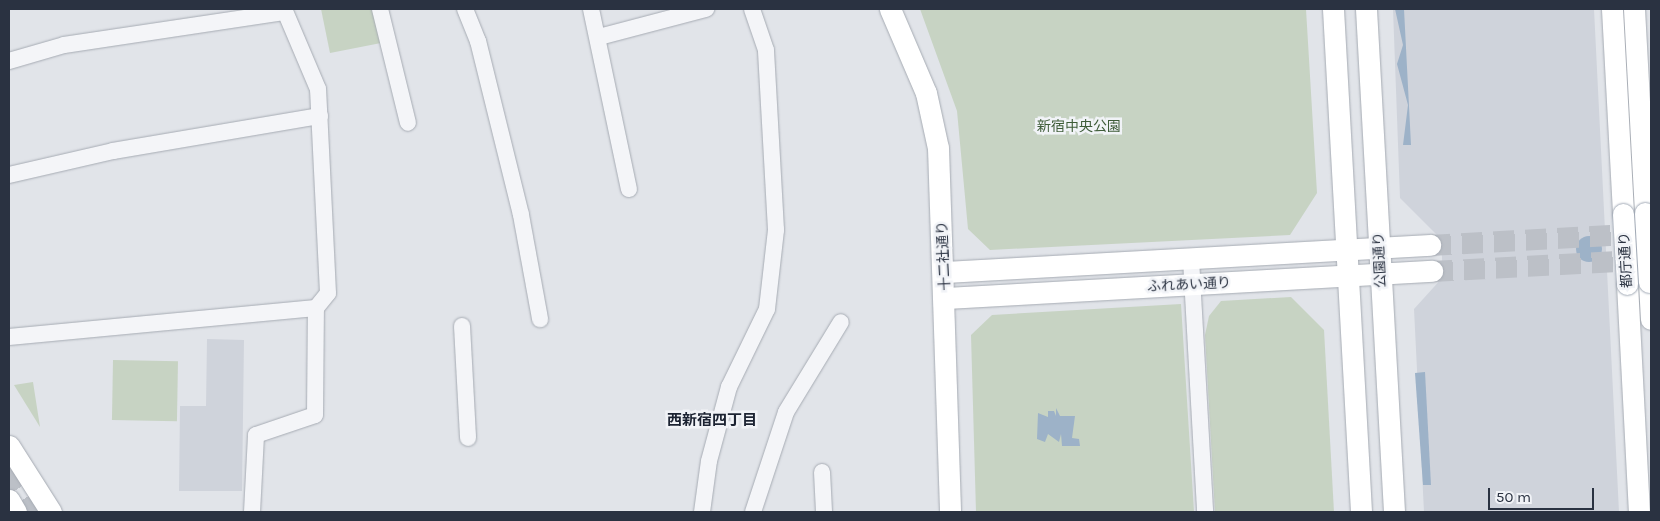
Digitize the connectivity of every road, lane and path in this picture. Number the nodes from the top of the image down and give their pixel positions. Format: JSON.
{"nodes":[{"id":1,"x":380,"y":9,"type":"edge"},
{"id":2,"x":465,"y":9,"type":"edge"},
{"id":3,"x":591,"y":9,"type":"edge"},
{"id":4,"x":706,"y":9,"type":"edge"},
{"id":5,"x":752,"y":9,"type":"edge"},
{"id":6,"x":890,"y":9,"type":"edge"},
{"id":7,"x":1333,"y":9,"type":"edge"},
{"id":8,"x":1366,"y":9,"type":"edge"},
{"id":9,"x":1612,"y":9,"type":"edge"},
{"id":10,"x":1634,"y":9,"type":"edge"},
{"id":11,"x":284,"y":10,"type":"edge"},
{"id":12,"x":599,"y":37,"type":"junction"},
{"id":13,"x":9,"y":61,"type":"edge"},
{"id":14,"x":320,"y":116,"type":"junction"},
{"id":15,"x":408,"y":122,"type":"dead end"},
{"id":16,"x":9,"y":175,"type":"edge"},
{"id":17,"x":629,"y":189,"type":"dead end"},
{"id":18,"x":1430,"y":245,"type":"tunnel mouth"},
{"id":19,"x":1379,"y":248,"type":"junction"},
{"id":20,"x":1346,"y":250,"type":"junction"},
{"id":21,"x":1191,"y":259,"type":"junction"},
{"id":22,"x":1432,"y":271,"type":"tunnel mouth"},
{"id":23,"x":945,"y":272,"type":"junction"},
{"id":24,"x":1381,"y":274,"type":"junction"},
{"id":25,"x":1348,"y":276,"type":"junction"},
{"id":26,"x":1192,"y":285,"type":"junction"},
{"id":27,"x":946,"y":298,"type":"junction"},
{"id":28,"x":316,"y":308,"type":"junction"},
{"id":29,"x":540,"y":319,"type":"dead end"},
{"id":30,"x":1651,"y":319,"type":"edge"},
{"id":31,"x":841,"y":322,"type":"dead end"},
{"id":32,"x":462,"y":326,"type":"dead end"},
{"id":33,"x":9,"y":337,"type":"edge"},
{"id":34,"x":468,"y":438,"type":"dead end"},
{"id":35,"x":9,"y":446,"type":"edge"},
{"id":36,"x":822,"y":472,"type":"dead end"},
{"id":37,"x":9,"y":500,"type":"edge"},
{"id":38,"x":16,"y":512,"type":"edge"},
{"id":39,"x":50,"y":512,"type":"edge"},
{"id":40,"x":252,"y":512,"type":"edge"},
{"id":41,"x":702,"y":512,"type":"edge"},
{"id":42,"x":753,"y":512,"type":"edge"},
{"id":43,"x":824,"y":512,"type":"edge"},
{"id":44,"x":950,"y":512,"type":"edge"},
{"id":45,"x":1205,"y":512,"type":"edge"},
{"id":46,"x":1361,"y":512,"type":"edge"},
{"id":47,"x":1394,"y":512,"type":"edge"},
{"id":48,"x":1640,"y":512,"type":"edge"}],
"edges":[{"from":1,"to":15,"type":"street"},
{"from":2,"to":29,"type":"street"},
{"from":3,"to":12,"type":"street"},
{"from":4,"to":12,"type":"street"},
{"from":5,"to":41,"type":"street"},
{"from":6,"to":23,"type":"main road","name":"十二社通り"},
{"from":7,"to":20,"type":"main road"},
{"from":8,"to":19,"type":"main road","name":"公園通り"},
{"from":9,"to":48,"type":"main road","name":"都庁通り","bridge":true},
{"from":10,"to":30,"type":"main road","name":"都庁通り","bridge":true},
{"from":11,"to":13,"type":"street"},
{"from":11,"to":14,"type":"street"},
{"from":12,"to":17,"type":"street"},
{"from":14,"to":16,"type":"street"},
{"from":14,"to":28,"type":"street"},
{"from":18,"to":19,"type":"main road","name":"ふれあい通り"},
{"from":19,"to":20,"type":"main road","name":"ふれあい通り"},
{"from":19,"to":24,"type":"main road","name":"公園通り"},
{"from":20,"to":21,"type":"main road","name":"ふれあい通り"},
{"from":20,"to":25,"type":"main road"},
{"from":21,"to":23,"type":"main road","name":"ふれあい通り"},
{"from":21,"to":26,"type":"street"},
{"from":22,"to":24,"type":"main road","name":"ふれあい通り"},
{"from":23,"to":27,"type":"main road","name":"十二社通り"},
{"from":24,"to":25,"type":"main road","name":"ふれあい通り"},
{"from":24,"to":47,"type":"main road","name":"公園通り"},
{"from":25,"to":26,"type":"main road","name":"ふれあい通り"},
{"from":25,"to":46,"type":"main road"},
{"from":26,"to":27,"type":"main road","name":"ふれあい通り"},
{"from":26,"to":45,"type":"street"},
{"from":27,"to":44,"type":"main road","name":"十二社通り"},
{"from":28,"to":33,"type":"street"},
{"from":28,"to":40,"type":"street"},
{"from":31,"to":42,"type":"street"},
{"from":32,"to":34,"type":"street"},
{"from":35,"to":39,"type":"main road"},
{"from":36,"to":43,"type":"street"},
{"from":37,"to":38,"type":"main road"}]}
